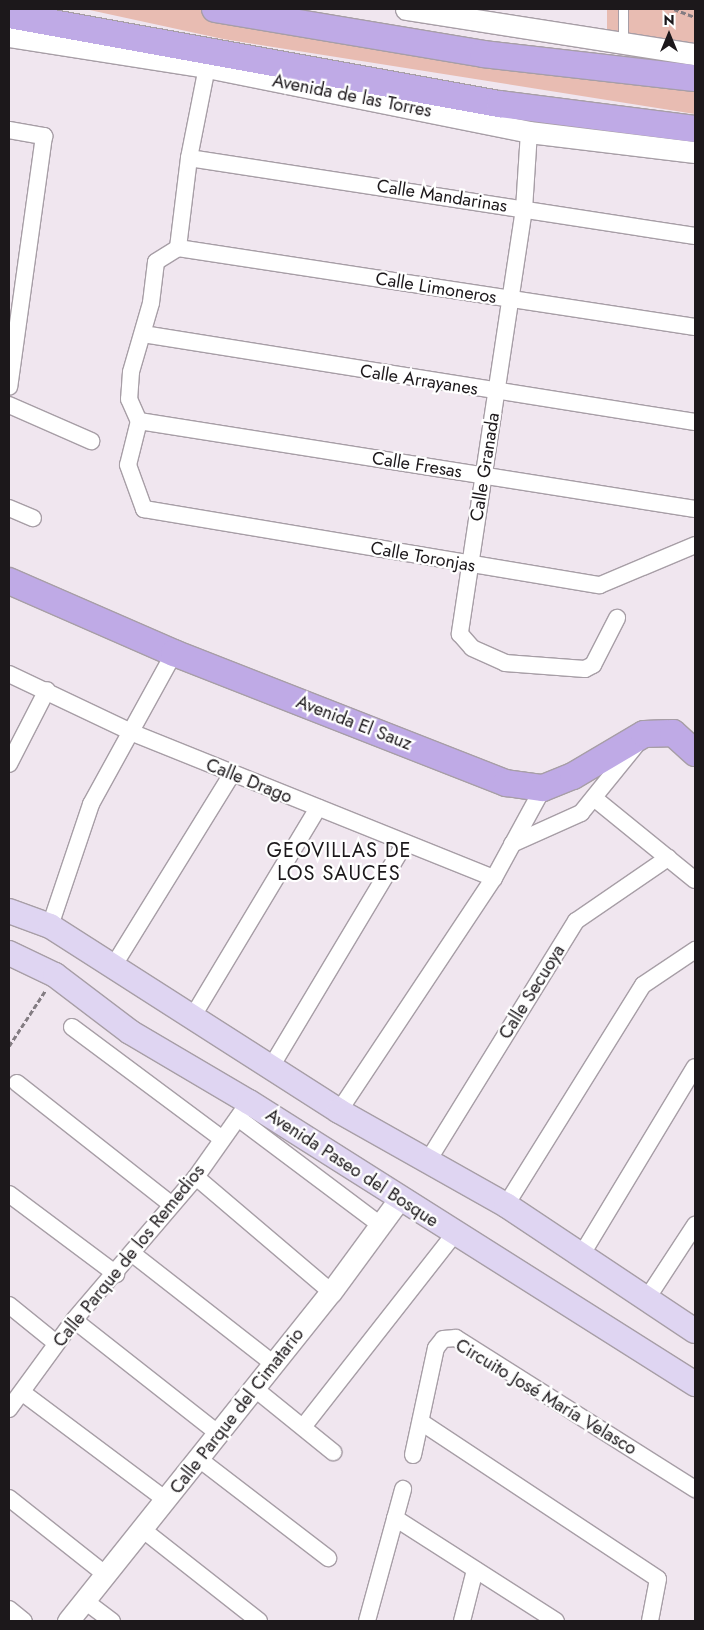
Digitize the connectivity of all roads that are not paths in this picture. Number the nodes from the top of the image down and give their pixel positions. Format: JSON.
{"nodes":[{"id":1,"x":215,"y":9,"type":"edge"},
{"id":2,"x":406,"y":9,"type":"edge"},
{"id":3,"x":623,"y":9,"type":"edge"},
{"id":4,"x":9,"y":15,"type":"edge"},
{"id":5,"x":9,"y":36,"type":"edge"},
{"id":6,"x":623,"y":42,"type":"junction"},
{"id":7,"x":695,"y":54,"type":"edge"},
{"id":8,"x":207,"y":67,"type":"junction"},
{"id":9,"x":695,"y":78,"type":"edge"},
{"id":10,"x":9,"y":130,"type":"edge"},
{"id":11,"x":695,"y":130,"type":"edge"},
{"id":12,"x":529,"y":132,"type":"junction"},
{"id":13,"x":695,"y":152,"type":"edge"},
{"id":14,"x":189,"y":158,"type":"junction"},
{"id":15,"x":524,"y":209,"type":"junction"},
{"id":16,"x":695,"y":236,"type":"edge"},
{"id":17,"x":178,"y":248,"type":"junction"},
{"id":18,"x":511,"y":299,"type":"junction"},
{"id":19,"x":695,"y":327,"type":"edge"},
{"id":20,"x":143,"y":334,"type":"junction"},
{"id":21,"x":9,"y":387,"type":"edge"},
{"id":22,"x":498,"y":393,"type":"junction"},
{"id":23,"x":9,"y":405,"type":"edge"},
{"id":24,"x":139,"y":420,"type":"junction"},
{"id":25,"x":695,"y":422,"type":"edge"},
{"id":26,"x":91,"y":440,"type":"dead end"},
{"id":27,"x":483,"y":476,"type":"junction"},
{"id":28,"x":9,"y":508,"type":"edge"},
{"id":29,"x":695,"y":509,"type":"edge"},
{"id":30,"x":33,"y":518,"type":"dead end"},
{"id":31,"x":695,"y":545,"type":"edge"},
{"id":32,"x":470,"y":565,"type":"junction"},
{"id":33,"x":9,"y":581,"type":"edge"},
{"id":34,"x":617,"y":618,"type":"dead end"},
{"id":35,"x":174,"y":653,"type":"junction"},
{"id":36,"x":9,"y":674,"type":"edge"},
{"id":37,"x":47,"y":690,"type":"junction"},
{"id":38,"x":133,"y":733,"type":"junction"},
{"id":39,"x":644,"y":734,"type":"junction"},
{"id":40,"x":695,"y":753,"type":"edge"},
{"id":41,"x":9,"y":764,"type":"edge"},
{"id":42,"x":232,"y":774,"type":"junction"},
{"id":43,"x":543,"y":788,"type":"junction"},
{"id":44,"x":594,"y":798,"type":"junction"},
{"id":45,"x":318,"y":808,"type":"junction"},
{"id":46,"x":405,"y":843,"type":"junction"},
{"id":47,"x":512,"y":844,"type":"junction"},
{"id":48,"x":668,"y":858,"type":"junction"},
{"id":49,"x":494,"y":878,"type":"junction"},
{"id":50,"x":695,"y":880,"type":"edge"},
{"id":51,"x":9,"y":911,"type":"edge"},
{"id":52,"x":50,"y":926,"type":"junction"},
{"id":53,"x":695,"y":950,"type":"edge"},
{"id":54,"x":9,"y":953,"type":"edge"},
{"id":55,"x":114,"y":966,"type":"junction"},
{"id":56,"x":193,"y":1016,"type":"junction"},
{"id":57,"x":72,"y":1027,"type":"dead end"},
{"id":58,"x":271,"y":1067,"type":"junction"},
{"id":59,"x":695,"y":1067,"type":"edge"},
{"id":60,"x":17,"y":1083,"type":"dead end"},
{"id":61,"x":243,"y":1110,"type":"junction"},
{"id":62,"x":339,"y":1111,"type":"junction"},
{"id":63,"x":222,"y":1139,"type":"junction"},
{"id":64,"x":428,"y":1159,"type":"junction"},
{"id":65,"x":196,"y":1177,"type":"junction"},
{"id":66,"x":9,"y":1194,"type":"edge"},
{"id":67,"x":400,"y":1198,"type":"junction"},
{"id":68,"x":171,"y":1204,"type":"junction"},
{"id":69,"x":506,"y":1205,"type":"junction"},
{"id":70,"x":695,"y":1225,"type":"edge"},
{"id":71,"x":382,"y":1226,"type":"junction"},
{"id":72,"x":455,"y":1233,"type":"junction"},
{"id":73,"x":133,"y":1254,"type":"junction"},
{"id":74,"x":582,"y":1254,"type":"junction"},
{"id":75,"x":116,"y":1274,"type":"junction"},
{"id":76,"x":331,"y":1292,"type":"junction"},
{"id":77,"x":646,"y":1300,"type":"junction"},
{"id":78,"x":9,"y":1305,"type":"edge"},
{"id":79,"x":74,"y":1320,"type":"junction"},
{"id":80,"x":695,"y":1331,"type":"edge"},
{"id":81,"x":56,"y":1343,"type":"junction"},
{"id":82,"x":274,"y":1364,"type":"junction"},
{"id":83,"x":695,"y":1384,"type":"edge"},
{"id":84,"x":254,"y":1388,"type":"junction"},
{"id":85,"x":23,"y":1393,"type":"junction"},
{"id":86,"x":9,"y":1409,"type":"edge"},
{"id":87,"x":421,"y":1422,"type":"junction"},
{"id":88,"x":303,"y":1427,"type":"junction"},
{"id":89,"x":219,"y":1434,"type":"junction"},
{"id":90,"x":333,"y":1452,"type":"dead end"},
{"id":91,"x":413,"y":1455,"type":"dead end"},
{"id":92,"x":199,"y":1459,"type":"junction"},
{"id":93,"x":695,"y":1489,"type":"edge"},
{"id":94,"x":403,"y":1490,"type":"dead end"},
{"id":95,"x":9,"y":1498,"type":"edge"},
{"id":96,"x":166,"y":1500,"type":"junction"},
{"id":97,"x":395,"y":1518,"type":"junction"},
{"id":98,"x":142,"y":1529,"type":"junction"},
{"id":99,"x":328,"y":1558,"type":"dead end"},
{"id":100,"x":475,"y":1570,"type":"junction"},
{"id":101,"x":105,"y":1574,"type":"junction"},
{"id":102,"x":85,"y":1601,"type":"junction"},
{"id":103,"x":9,"y":1609,"type":"edge"},
{"id":104,"x":24,"y":1621,"type":"edge"},
{"id":105,"x":68,"y":1621,"type":"edge"},
{"id":106,"x":112,"y":1621,"type":"edge"},
{"id":107,"x":259,"y":1621,"type":"edge"},
{"id":108,"x":367,"y":1621,"type":"edge"},
{"id":109,"x":462,"y":1621,"type":"edge"},
{"id":110,"x":556,"y":1621,"type":"edge"},
{"id":111,"x":650,"y":1621,"type":"edge"}],
"edges":[{"from":1,"to":9,"type":"main road"},
{"from":2,"to":6,"type":"street"},
{"from":3,"to":6,"type":"lane"},
{"from":4,"to":11,"type":"main road","name":"Avenida de las Torres"},
{"from":5,"to":8,"type":"street","name":"Avenida de las Torres"},
{"from":6,"to":7,"type":"street"},
{"from":8,"to":12,"type":"street","name":"Avenida de las Torres"},
{"from":8,"to":14,"type":"street"},
{"from":10,"to":21,"type":"street"},
{"from":12,"to":13,"type":"street","name":"Avenida de las Torres"},
{"from":12,"to":15,"type":"street","name":"Calle Granada"},
{"from":14,"to":15,"type":"street","name":"Calle Mandarinas"},
{"from":14,"to":17,"type":"street"},
{"from":15,"to":16,"type":"street","name":"Calle Mandarinas"},
{"from":15,"to":18,"type":"street","name":"Calle Granada"},
{"from":17,"to":18,"type":"street","name":"Calle Limoneros"},
{"from":17,"to":20,"type":"street"},
{"from":18,"to":19,"type":"street","name":"Calle Limoneros"},
{"from":18,"to":22,"type":"street","name":"Calle Granada"},
{"from":20,"to":22,"type":"street","name":"Calle Arrayanes"},
{"from":20,"to":24,"type":"street"},
{"from":22,"to":25,"type":"street","name":"Calle Arrayanes"},
{"from":22,"to":27,"type":"street","name":"Calle Granada"},
{"from":23,"to":26,"type":"street"},
{"from":24,"to":27,"type":"street","name":"Calle Fresas"},
{"from":24,"to":32,"type":"street","name":"Calle Toronjas"},
{"from":27,"to":29,"type":"street","name":"Calle Fresas"},
{"from":27,"to":32,"type":"street","name":"Calle Granada"},
{"from":28,"to":30,"type":"street"},
{"from":31,"to":32,"type":"street","name":"Calle Toronjas"},
{"from":32,"to":34,"type":"street","name":"Calle Granada"},
{"from":33,"to":35,"type":"main road","name":"Avenida El Sauz"},
{"from":35,"to":38,"type":"street"},
{"from":35,"to":43,"type":"main road","name":"Avenida El Sauz"},
{"from":36,"to":37,"type":"street","name":"Calle Drago"},
{"from":37,"to":38,"type":"street","name":"Calle Drago"},
{"from":37,"to":41,"type":"street"},
{"from":38,"to":42,"type":"street","name":"Calle Drago"},
{"from":38,"to":52,"type":"street"},
{"from":39,"to":40,"type":"main road","name":"Avenida El Sauz"},
{"from":39,"to":43,"type":"main road","name":"Avenida El Sauz"},
{"from":39,"to":44,"type":"street"},
{"from":42,"to":45,"type":"street","name":"Calle Drago"},
{"from":42,"to":55,"type":"street"},
{"from":43,"to":47,"type":"street"},
{"from":44,"to":47,"type":"street"},
{"from":44,"to":48,"type":"street"},
{"from":45,"to":46,"type":"street","name":"Calle Drago"},
{"from":45,"to":56,"type":"street"},
{"from":46,"to":49,"type":"street","name":"Calle Drago"},
{"from":46,"to":58,"type":"street"},
{"from":47,"to":49,"type":"street"},
{"from":48,"to":50,"type":"street"},
{"from":48,"to":64,"type":"street","name":"Calle Secuoya"},
{"from":49,"to":62,"type":"street"},
{"from":51,"to":52,"type":"main road"},
{"from":52,"to":55,"type":"main road"},
{"from":53,"to":69,"type":"street"},
{"from":54,"to":61,"type":"main road","name":"Avenida Paseo del Bosque"},
{"from":55,"to":56,"type":"main road"},
{"from":56,"to":58,"type":"main road"},
{"from":57,"to":63,"type":"street"},
{"from":58,"to":62,"type":"main road"},
{"from":59,"to":74,"type":"street"},
{"from":60,"to":68,"type":"street"},
{"from":61,"to":63,"type":"street","name":"Calle Parque de los Remedios"},
{"from":61,"to":67,"type":"main road","name":"Avenida Paseo del Bosque"},
{"from":61,"to":71,"type":"street"},
{"from":62,"to":64,"type":"main road"},
{"from":63,"to":65,"type":"street","name":"Calle Parque de los Remedios"},
{"from":64,"to":69,"type":"main road"},
{"from":65,"to":68,"type":"street","name":"Calle Parque de los Remedios"},
{"from":65,"to":76,"type":"street"},
{"from":66,"to":75,"type":"street"},
{"from":67,"to":71,"type":"street","name":"Calle Parque del Cimatario"},
{"from":67,"to":72,"type":"main road","name":"Avenida Paseo del Bosque"},
{"from":68,"to":73,"type":"street","name":"Calle Parque de los Remedios"},
{"from":69,"to":74,"type":"main road"},
{"from":70,"to":77,"type":"street"},
{"from":71,"to":76,"type":"street","name":"Calle Parque del Cimatario"},
{"from":72,"to":83,"type":"main road","name":"Avenida Paseo del Bosque"},
{"from":72,"to":88,"type":"street"},
{"from":73,"to":75,"type":"street","name":"Calle Parque de los Remedios"},
{"from":73,"to":82,"type":"street"},
{"from":74,"to":77,"type":"main road"},
{"from":75,"to":79,"type":"street","name":"Calle Parque de los Remedios"},
{"from":76,"to":82,"type":"street","name":"Calle Parque del Cimatario"},
{"from":77,"to":80,"type":"main road"},
{"from":78,"to":81,"type":"street"},
{"from":79,"to":81,"type":"street","name":"Calle Parque de los Remedios"},
{"from":79,"to":89,"type":"street"},
{"from":81,"to":85,"type":"street","name":"Calle Parque de los Remedios"},
{"from":82,"to":84,"type":"street","name":"Calle Parque del Cimatario"},
{"from":84,"to":88,"type":"street"},
{"from":84,"to":89,"type":"street","name":"Calle Parque del Cimatario"},
{"from":85,"to":86,"type":"street","name":"Calle Parque de los Remedios"},
{"from":85,"to":96,"type":"street"},
{"from":87,"to":91,"type":"street","name":"Circuito José María Velasco"},
{"from":87,"to":93,"type":"street","name":"Circuito José María Velasco"},
{"from":87,"to":111,"type":"street"},
{"from":88,"to":90,"type":"street"},
{"from":89,"to":92,"type":"street","name":"Calle Parque del Cimatario"},
{"from":92,"to":96,"type":"street","name":"Calle Parque del Cimatario"},
{"from":92,"to":99,"type":"street"},
{"from":94,"to":97,"type":"street"},
{"from":95,"to":101,"type":"street"},
{"from":96,"to":98,"type":"street","name":"Calle Parque del Cimatario"},
{"from":97,"to":100,"type":"street"},
{"from":97,"to":108,"type":"street"},
{"from":98,"to":101,"type":"street","name":"Calle Parque del Cimatario"},
{"from":98,"to":107,"type":"street"},
{"from":100,"to":109,"type":"street"},
{"from":100,"to":110,"type":"street"},
{"from":101,"to":102,"type":"street","name":"Calle Parque del Cimatario"},
{"from":102,"to":105,"type":"street","name":"Calle Parque del Cimatario"},
{"from":102,"to":106,"type":"street"},
{"from":103,"to":104,"type":"street"}]}
